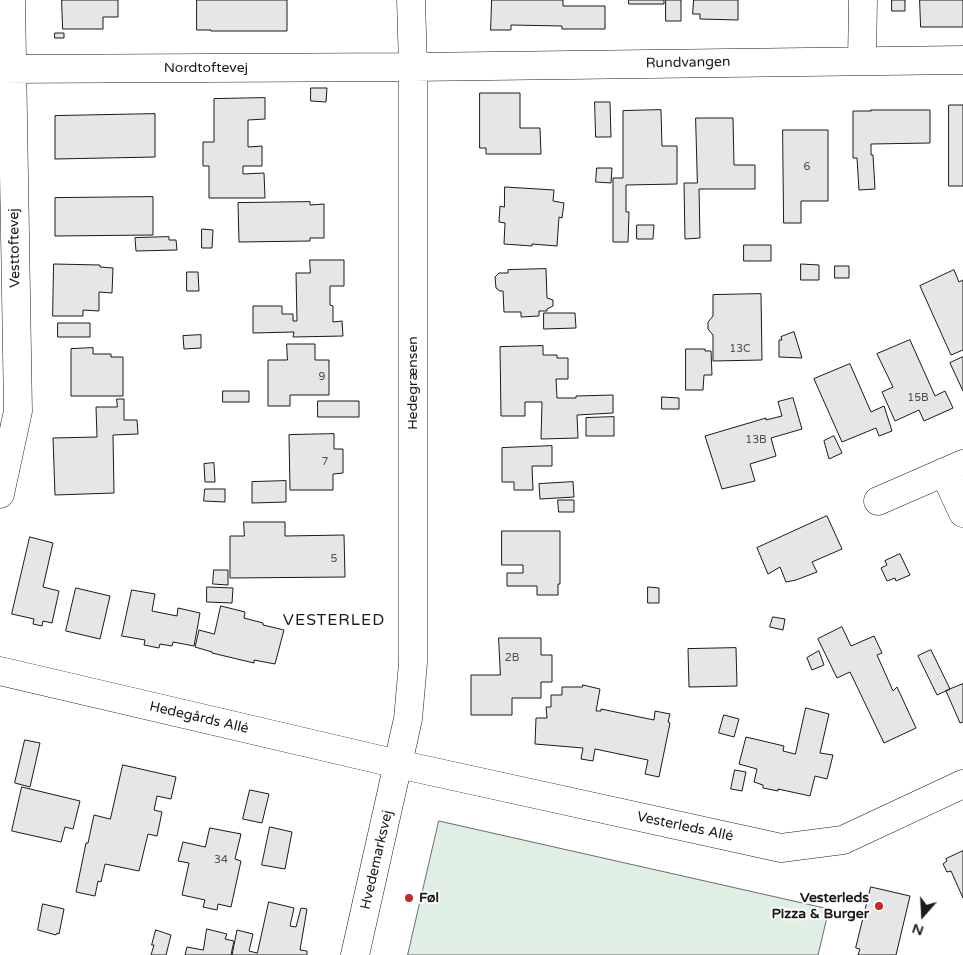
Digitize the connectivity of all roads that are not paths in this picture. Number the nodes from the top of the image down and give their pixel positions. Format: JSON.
{"nodes":[{"id":1,"x":11,"y":0,"type":"edge"},
{"id":2,"x":412,"y":0,"type":"edge"},
{"id":3,"x":863,"y":0,"type":"edge"},
{"id":4,"x":963,"y":60,"type":"edge"},
{"id":5,"x":862,"y":61,"type":"junction"},
{"id":6,"x":412,"y":67,"type":"junction"},
{"id":7,"x":6,"y":69,"type":"edge"},
{"id":8,"x":953,"y":468,"type":"edge"},
{"id":9,"x":0,"y":494,"type":"edge"},
{"id":10,"x":878,"y":501,"type":"dead end"},
{"id":11,"x":963,"y":513,"type":"edge"},
{"id":12,"x":0,"y":671,"type":"edge"},
{"id":13,"x":398,"y":764,"type":"junction"},
{"id":14,"x":963,"y":784,"type":"edge"},
{"id":15,"x":355,"y":955,"type":"edge"}],
"edges":[{"from":1,"to":7,"type":"street","name":"Vesttoftevej"},
{"from":2,"to":6,"type":"street","name":"Hedegrænsen"},
{"from":3,"to":5,"type":"street"},
{"from":4,"to":5,"type":"street","name":"Rundvangen"},
{"from":5,"to":6,"type":"street","name":"Rundvangen"},
{"from":6,"to":7,"type":"street","name":"Nordtoftevej"},
{"from":6,"to":13,"type":"street","name":"Hedegrænsen"},
{"from":7,"to":9,"type":"street","name":"Vesttoftevej"},
{"from":8,"to":10,"type":"street"},
{"from":8,"to":11,"type":"street"},
{"from":12,"to":13,"type":"street","name":"Hedegårds Allé"},
{"from":13,"to":14,"type":"street","name":"Vesterleds Allé"},
{"from":13,"to":15,"type":"street","name":"Hvedemarksvej"}]}
